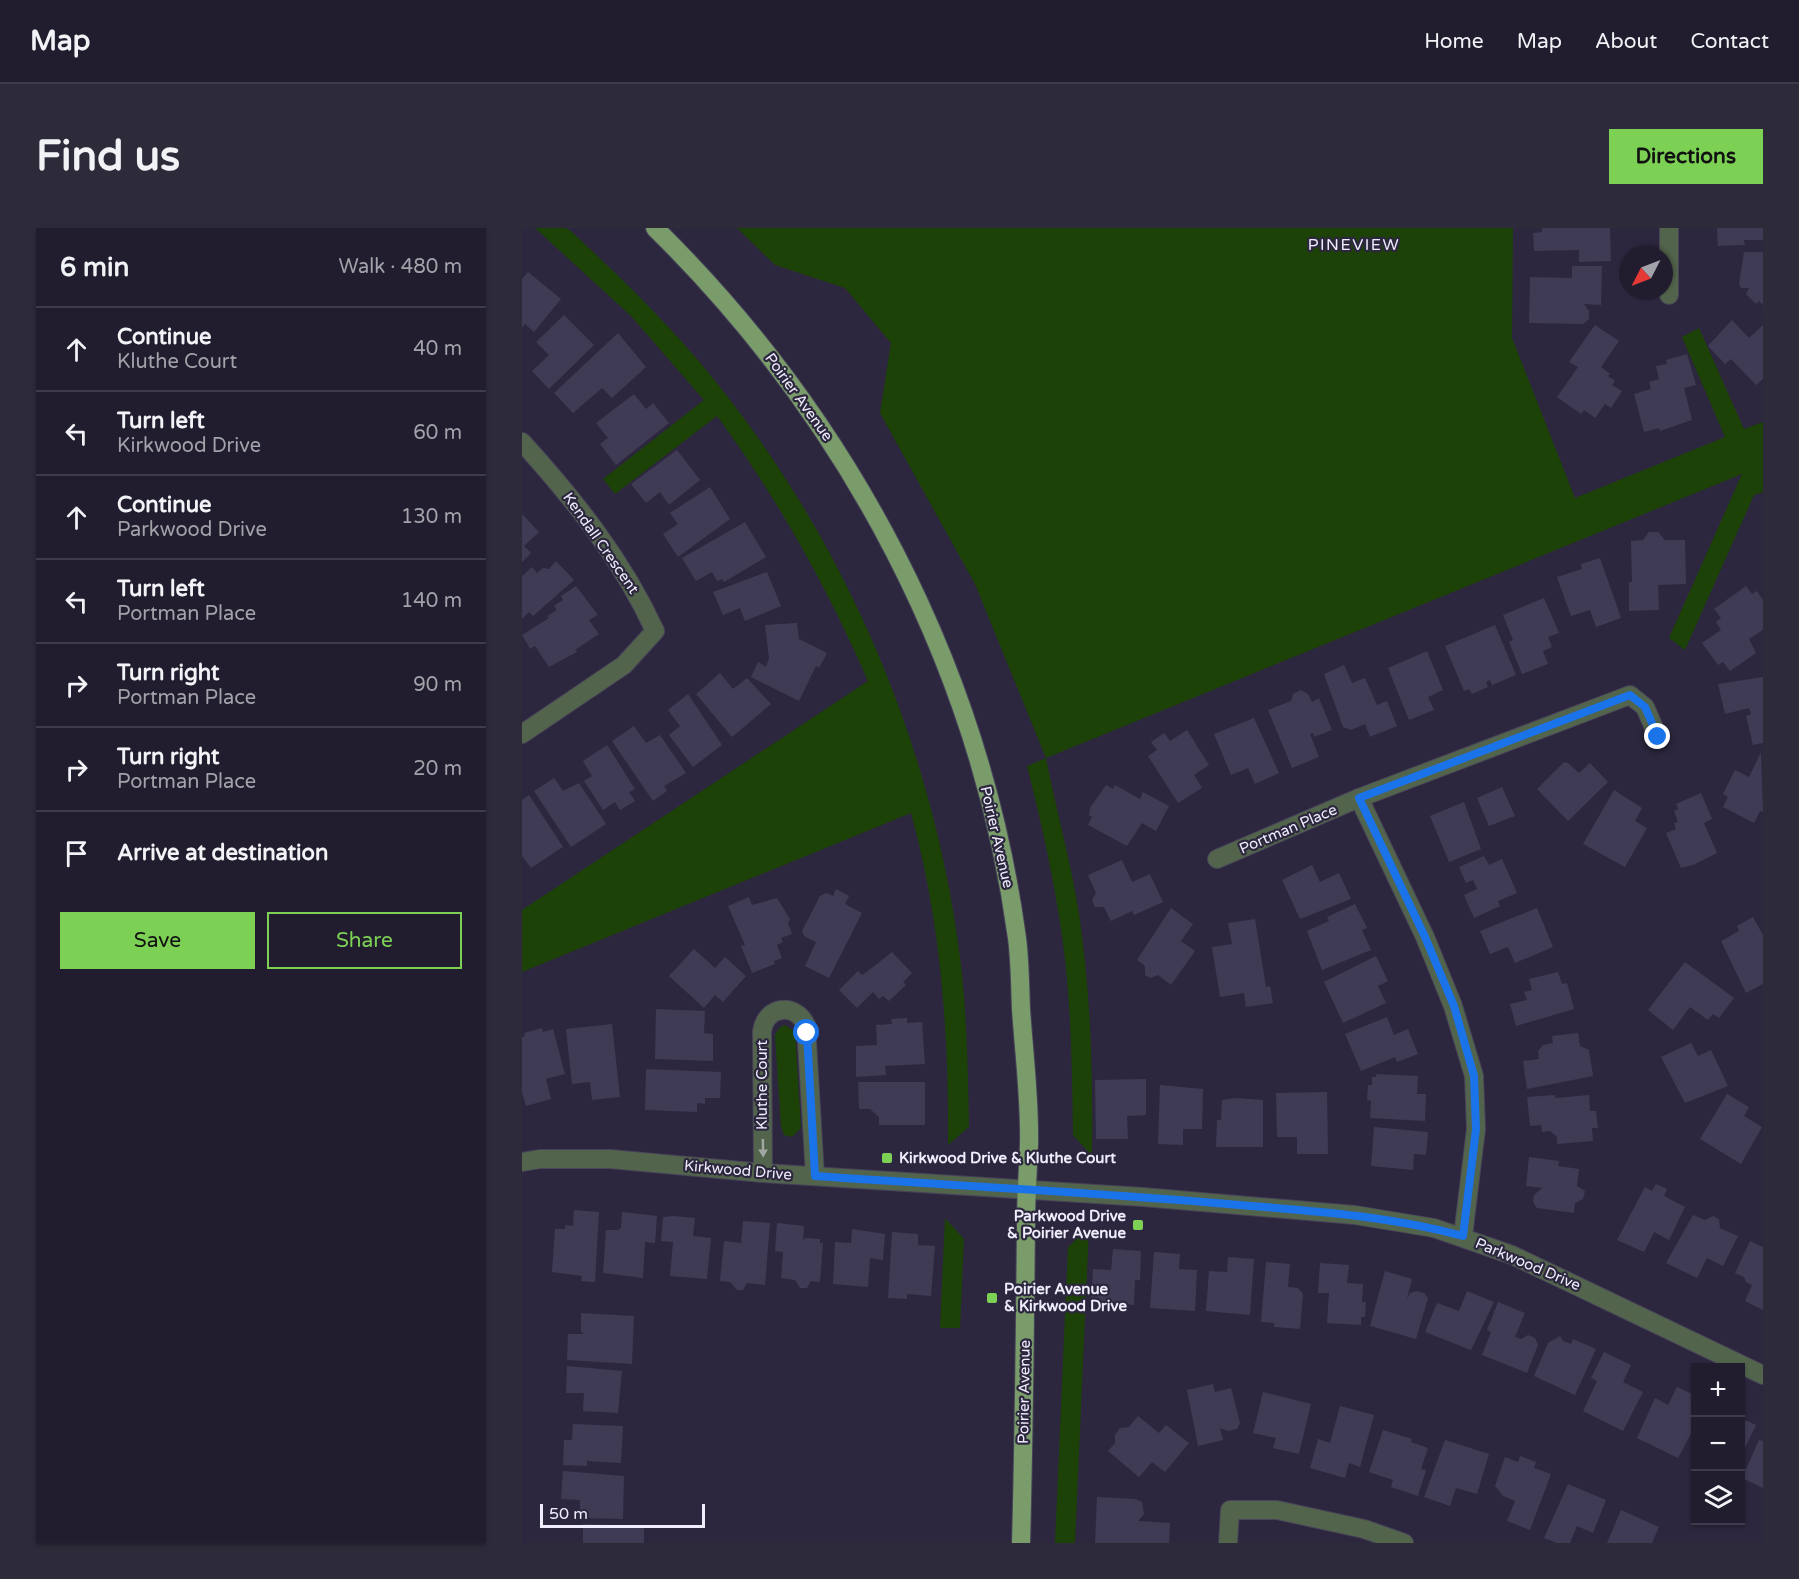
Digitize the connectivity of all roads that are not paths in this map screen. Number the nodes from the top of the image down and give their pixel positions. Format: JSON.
{"nodes":[{"id":1,"x":655,"y":228,"type":"edge"},
{"id":2,"x":1669,"y":228,"type":"edge"},
{"id":3,"x":1669,"y":246,"type":"edge"},
{"id":4,"x":522,"y":442,"type":"edge"},
{"id":5,"x":522,"y":734,"type":"edge"},
{"id":6,"x":1658,"y":737,"type":"dead end"},
{"id":7,"x":1359,"y":798,"type":"junction"},
{"id":8,"x":1217,"y":859,"type":"dead end"},
{"id":9,"x":522,"y":1162,"type":"edge"},
{"id":10,"x":763,"y":1173,"type":"junction"},
{"id":11,"x":815,"y":1176,"type":"junction"},
{"id":12,"x":1026,"y":1191,"type":"junction"},
{"id":13,"x":1463,"y":1236,"type":"junction"},
{"id":14,"x":1763,"y":1375,"type":"edge"},
{"id":15,"x":1021,"y":1543,"type":"edge"},
{"id":16,"x":1228,"y":1543,"type":"edge"},
{"id":17,"x":1404,"y":1543,"type":"edge"}],
"edges":[{"from":1,"to":12,"type":"main road","name":"Poirier Avenue"},
{"from":2,"to":3,"type":"street"},
{"from":4,"to":5,"type":"street","name":"Kendall Crescent"},
{"from":6,"to":7,"type":"street","name":"Portman Place"},
{"from":7,"to":8,"type":"street","name":"Portman Place"},
{"from":7,"to":13,"type":"street"},
{"from":9,"to":10,"type":"street","name":"Kirkwood Drive"},
{"from":10,"to":11,"type":"street","name":"Kirkwood Drive"},
{"from":11,"to":10,"type":"street","name":"Kluthe Court","one_way":true},
{"from":11,"to":12,"type":"street","name":"Kirkwood Drive"},
{"from":12,"to":13,"type":"street","name":"Parkwood Drive"},
{"from":12,"to":15,"type":"main road","name":"Poirier Avenue"},
{"from":13,"to":14,"type":"street","name":"Parkwood Drive"},
{"from":16,"to":17,"type":"street"}]}
